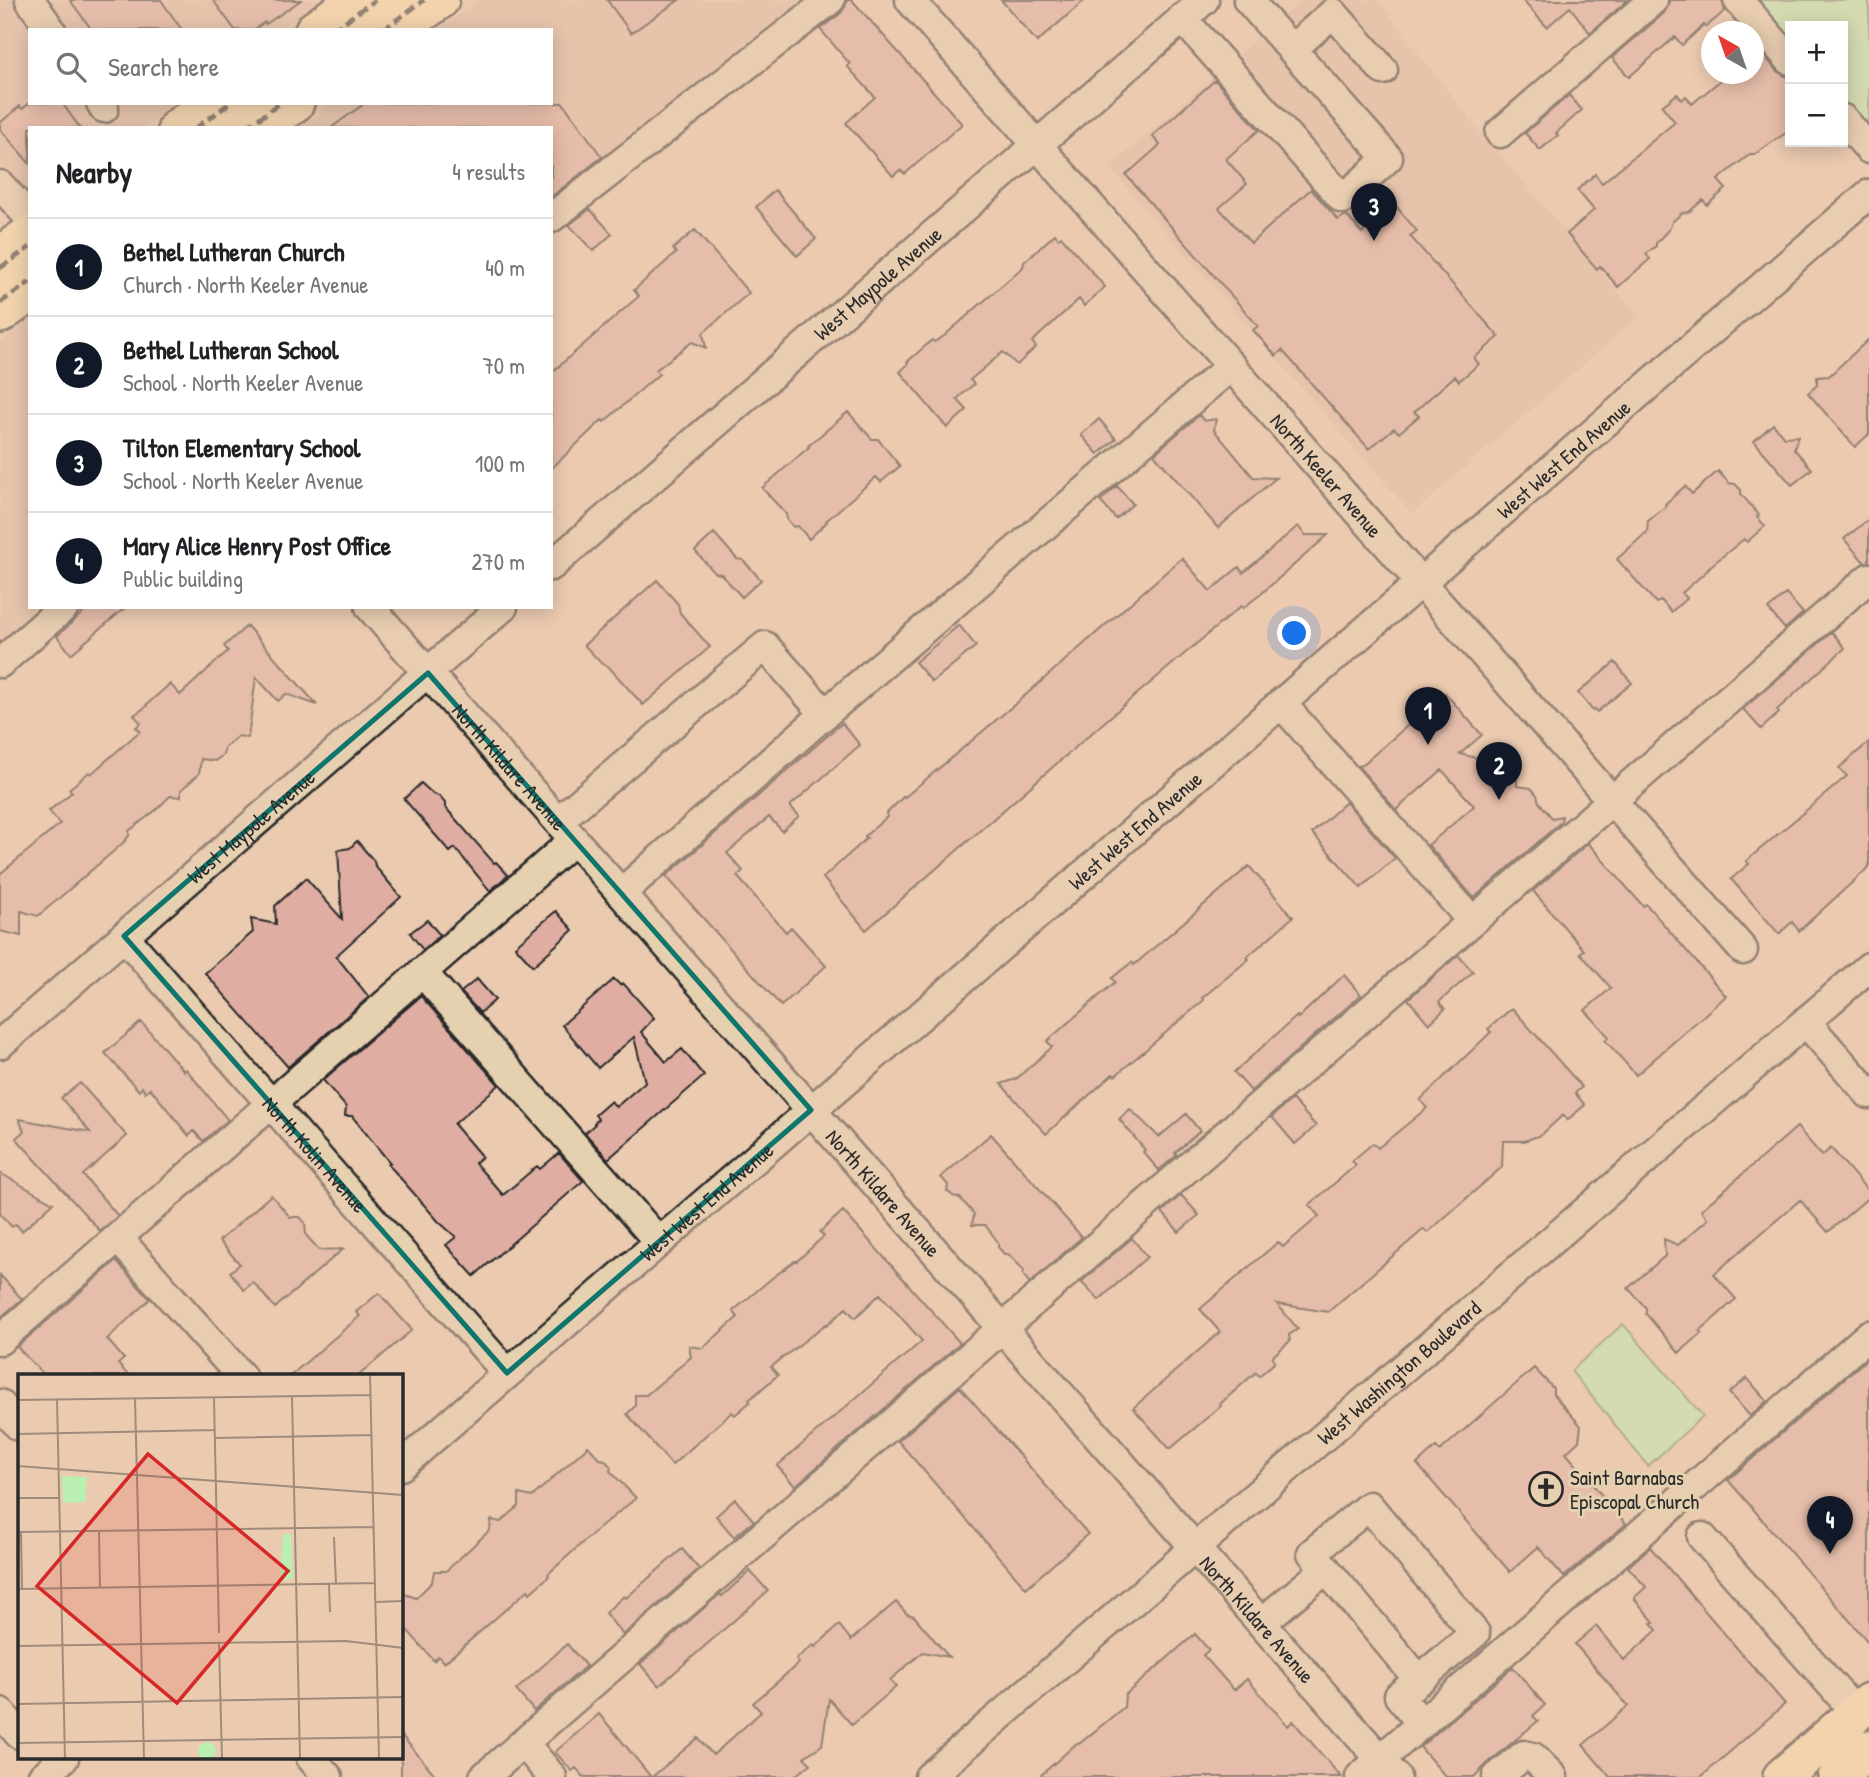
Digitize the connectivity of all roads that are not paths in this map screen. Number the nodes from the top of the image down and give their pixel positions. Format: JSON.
{"nodes":[{"id":1,"x":30,"y":0,"type":"edge"},
{"id":2,"x":356,"y":0,"type":"edge"},
{"id":3,"x":400,"y":0,"type":"edge"},
{"id":4,"x":440,"y":0,"type":"edge"},
{"id":5,"x":830,"y":0,"type":"edge"},
{"id":6,"x":910,"y":0,"type":"edge"},
{"id":7,"x":1204,"y":0,"type":"edge"},
{"id":8,"x":1248,"y":0,"type":"edge"},
{"id":9,"x":1653,"y":0,"type":"edge"},
{"id":10,"x":1738,"y":0,"type":"edge"},
{"id":11,"x":1182,"y":18,"type":"junction"},
{"id":12,"x":50,"y":28,"type":"edge"},
{"id":13,"x":317,"y":28,"type":"edge"},
{"id":14,"x":362,"y":28,"type":"edge"},
{"id":15,"x":401,"y":28,"type":"edge"},
{"id":16,"x":1292,"y":49,"type":"junction"},
{"id":17,"x":1785,"y":54,"type":"edge"},
{"id":18,"x":1383,"y":70,"type":"dead end"},
{"id":19,"x":209,"y":105,"type":"edge"},
{"id":20,"x":253,"y":105,"type":"edge"},
{"id":21,"x":292,"y":105,"type":"edge"},
{"id":22,"x":1848,"y":125,"type":"edge"},
{"id":23,"x":180,"y":126,"type":"edge"},
{"id":24,"x":224,"y":126,"type":"edge"},
{"id":25,"x":264,"y":126,"type":"edge"},
{"id":26,"x":1500,"y":133,"type":"dead end"},
{"id":27,"x":1037,"y":144,"type":"junction"},
{"id":28,"x":1869,"y":149,"type":"edge"},
{"id":29,"x":0,"y":185,"type":"edge"},
{"id":30,"x":1869,"y":194,"type":"edge"},
{"id":31,"x":28,"y":216,"type":"edge"},
{"id":32,"x":553,"y":216,"type":"edge"},
{"id":33,"x":28,"y":235,"type":"edge"},
{"id":34,"x":0,"y":255,"type":"edge"},
{"id":35,"x":28,"y":265,"type":"edge"},
{"id":36,"x":0,"y":286,"type":"edge"},
{"id":37,"x":28,"y":294,"type":"edge"},
{"id":38,"x":0,"y":314,"type":"edge"},
{"id":39,"x":1231,"y":366,"type":"junction"},
{"id":40,"x":553,"y":564,"type":"edge"},
{"id":41,"x":1869,"y":578,"type":"edge"},
{"id":42,"x":1422,"y":582,"type":"junction"},
{"id":43,"x":62,"y":609,"type":"edge"},
{"id":44,"x":372,"y":609,"type":"edge"},
{"id":45,"x":501,"y":609,"type":"edge"},
{"id":46,"x":0,"y":663,"type":"edge"},
{"id":47,"x":428,"y":673,"type":"junction"},
{"id":48,"x":1281,"y":703,"type":"junction"},
{"id":49,"x":825,"y":714,"type":"junction"},
{"id":50,"x":1612,"y":800,"type":"junction"},
{"id":51,"x":566,"y":830,"type":"junction"},
{"id":52,"x":621,"y":893,"type":"junction"},
{"id":53,"x":1472,"y":921,"type":"junction"},
{"id":54,"x":124,"y":936,"type":"junction"},
{"id":55,"x":1743,"y":950,"type":"dead end"},
{"id":56,"x":1869,"y":967,"type":"edge"},
{"id":57,"x":422,"y":972,"type":"junction"},
{"id":58,"x":1806,"y":1022,"type":"junction"},
{"id":59,"x":0,"y":1044,"type":"edge"},
{"id":60,"x":1869,"y":1094,"type":"edge"},
{"id":61,"x":271,"y":1103,"type":"junction"},
{"id":62,"x":811,"y":1110,"type":"junction"},
{"id":63,"x":118,"y":1237,"type":"junction"},
{"id":64,"x":659,"y":1242,"type":"junction"},
{"id":65,"x":1003,"y":1328,"type":"junction"},
{"id":66,"x":1869,"y":1335,"type":"edge"},
{"id":67,"x":0,"y":1340,"type":"edge"},
{"id":68,"x":508,"y":1373,"type":"junction"},
{"id":69,"x":239,"y":1374,"type":"edge"},
{"id":70,"x":402,"y":1465,"type":"edge"},
{"id":71,"x":1702,"y":1537,"type":"dead end"},
{"id":72,"x":1195,"y":1548,"type":"junction"},
{"id":73,"x":1326,"y":1569,"type":"junction"},
{"id":74,"x":1261,"y":1623,"type":"junction"},
{"id":75,"x":1419,"y":1680,"type":"junction"},
{"id":76,"x":1862,"y":1708,"type":"edge"},
{"id":77,"x":0,"y":1712,"type":"edge"},
{"id":78,"x":1422,"y":1724,"type":"junction"},
{"id":79,"x":18,"y":1733,"type":"edge"},
{"id":80,"x":524,"y":1743,"type":"junction"},
{"id":81,"x":1869,"y":1749,"type":"edge"},
{"id":82,"x":313,"y":1760,"type":"edge"},
{"id":83,"x":1379,"y":1771,"type":"edge"},
{"id":84,"x":328,"y":1777,"type":"edge"},
{"id":85,"x":484,"y":1777,"type":"edge"},
{"id":86,"x":552,"y":1777,"type":"edge"},
{"id":87,"x":929,"y":1777,"type":"edge"},
{"id":88,"x":1497,"y":1777,"type":"edge"},
{"id":89,"x":1553,"y":1777,"type":"edge"},
{"id":90,"x":1782,"y":1777,"type":"edge"},
{"id":91,"x":1837,"y":1777,"type":"edge"}],
"edges":[{"from":1,"to":12,"type":"street"},
{"from":2,"to":13,"type":"main road"},
{"from":3,"to":14,"type":"main road"},
{"from":4,"to":15,"type":"main road"},
{"from":5,"to":32,"type":"street"},
{"from":6,"to":27,"type":"street","name":"North Keeler Avenue"},
{"from":7,"to":11,"type":"street","name":"West Maypole Avenue"},
{"from":8,"to":16,"type":"street"},
{"from":9,"to":26,"type":"street"},
{"from":10,"to":17,"type":"street"},
{"from":11,"to":16,"type":"street"},
{"from":11,"to":27,"type":"street","name":"West Maypole Avenue"},
{"from":16,"to":18,"type":"street"},
{"from":19,"to":23,"type":"main road"},
{"from":20,"to":24,"type":"main road"},
{"from":21,"to":25,"type":"main road"},
{"from":22,"to":28,"type":"street"},
{"from":27,"to":39,"type":"street","name":"North Keeler Avenue"},
{"from":27,"to":40,"type":"street","name":"West Maypole Avenue"},
{"from":29,"to":31,"type":"street"},
{"from":30,"to":42,"type":"street","name":"West West End Avenue"},
{"from":33,"to":34,"type":"main road"},
{"from":35,"to":36,"type":"main road"},
{"from":37,"to":38,"type":"main road"},
{"from":39,"to":42,"type":"street","name":"North Keeler Avenue"},
{"from":39,"to":49,"type":"street"},
{"from":41,"to":50,"type":"street"},
{"from":42,"to":48,"type":"street","name":"West West End Avenue"},
{"from":42,"to":50,"type":"street","name":"North Keeler Avenue"},
{"from":43,"to":46,"type":"street"},
{"from":44,"to":47,"type":"street","name":"North Kildare Avenue"},
{"from":45,"to":47,"type":"street","name":"West Maypole Avenue"},
{"from":47,"to":51,"type":"street","name":"North Kildare Avenue"},
{"from":47,"to":54,"type":"street","name":"West Maypole Avenue"},
{"from":48,"to":53,"type":"street"},
{"from":48,"to":62,"type":"street","name":"West West End Avenue"},
{"from":49,"to":51,"type":"street"},
{"from":49,"to":52,"type":"street"},
{"from":50,"to":53,"type":"street"},
{"from":50,"to":55,"type":"street","name":"North Keeler Avenue"},
{"from":51,"to":52,"type":"street","name":"North Kildare Avenue"},
{"from":51,"to":57,"type":"street"},
{"from":52,"to":62,"type":"street","name":"North Kildare Avenue"},
{"from":53,"to":65,"type":"street"},
{"from":54,"to":59,"type":"street","name":"West Maypole Avenue"},
{"from":54,"to":61,"type":"street","name":"North Kolin Avenue"},
{"from":56,"to":58,"type":"street","name":"West Washington Boulevard"},
{"from":57,"to":61,"type":"street"},
{"from":57,"to":64,"type":"street"},
{"from":58,"to":60,"type":"street"},
{"from":58,"to":72,"type":"street","name":"West Washington Boulevard"},
{"from":61,"to":63,"type":"street"},
{"from":61,"to":68,"type":"street","name":"North Kolin Avenue"},
{"from":62,"to":64,"type":"street","name":"West West End Avenue"},
{"from":62,"to":65,"type":"street","name":"North Kildare Avenue"},
{"from":63,"to":67,"type":"street"},
{"from":63,"to":69,"type":"street"},
{"from":64,"to":68,"type":"street","name":"West West End Avenue"},
{"from":65,"to":72,"type":"street","name":"North Kildare Avenue"},
{"from":65,"to":80,"type":"street"},
{"from":66,"to":78,"type":"street"},
{"from":68,"to":70,"type":"street","name":"West West End Avenue"},
{"from":71,"to":76,"type":"street"},
{"from":72,"to":74,"type":"street","name":"North Kildare Avenue"},
{"from":72,"to":87,"type":"street","name":"West Washington Boulevard"},
{"from":73,"to":74,"type":"street"},
{"from":73,"to":75,"type":"street"},
{"from":73,"to":75,"type":"street"},
{"from":74,"to":83,"type":"street","name":"North Kildare Avenue"},
{"from":75,"to":78,"type":"street"},
{"from":76,"to":90,"type":"main road"},
{"from":77,"to":79,"type":"street"},
{"from":78,"to":83,"type":"street"},
{"from":80,"to":85,"type":"street"},
{"from":80,"to":86,"type":"street"},
{"from":81,"to":91,"type":"main road"},
{"from":82,"to":84,"type":"street"},
{"from":88,"to":89,"type":"street"}]}
